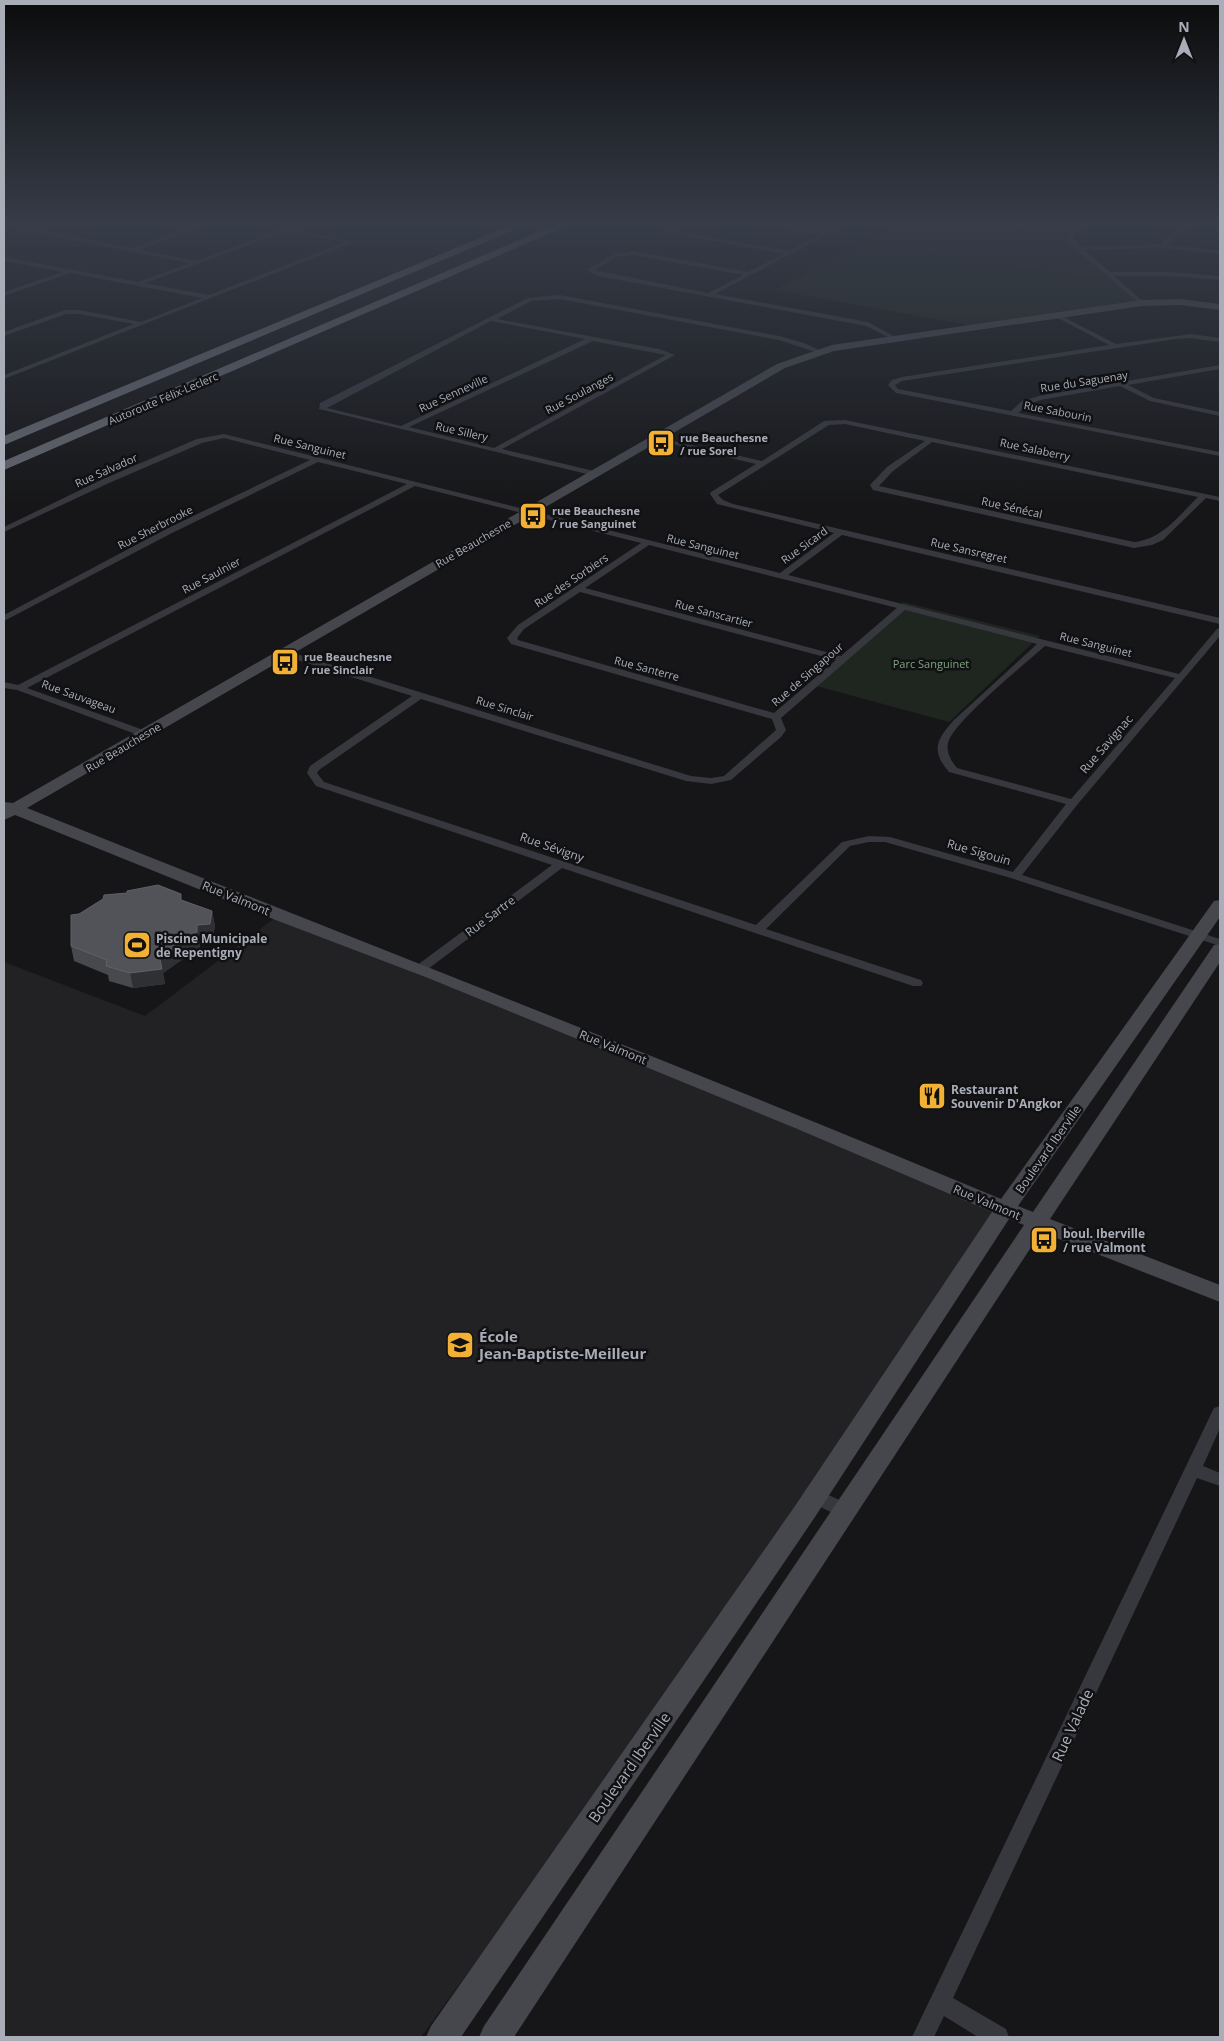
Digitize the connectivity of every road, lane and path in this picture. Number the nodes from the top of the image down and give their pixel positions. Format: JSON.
{"nodes":[{"id":1,"x":50,"y":317,"type":"edge"},
{"id":2,"x":106,"y":317,"type":"edge"},
{"id":3,"x":157,"y":317,"type":"edge"},
{"id":4,"x":300,"y":317,"type":"edge"},
{"id":5,"x":350,"y":317,"type":"edge"},
{"id":6,"x":493,"y":317,"type":"edge"},
{"id":7,"x":668,"y":317,"type":"edge"},
{"id":8,"x":832,"y":317,"type":"edge"},
{"id":9,"x":1041,"y":317,"type":"edge"},
{"id":10,"x":1060,"y":317,"type":"edge"},
{"id":11,"x":489,"y":319,"type":"junction"},
{"id":12,"x":140,"y":324,"type":"junction"},
{"id":13,"x":4,"y":334,"type":"edge"},
{"id":14,"x":593,"y":338,"type":"junction"},
{"id":15,"x":896,"y":339,"type":"junction"},
{"id":16,"x":1220,"y":340,"type":"edge"},
{"id":17,"x":1115,"y":346,"type":"junction"},
{"id":18,"x":818,"y":351,"type":"junction"},
{"id":19,"x":1220,"y":367,"type":"edge"},
{"id":20,"x":4,"y":377,"type":"edge"},
{"id":21,"x":1123,"y":385,"type":"junction"},
{"id":22,"x":1013,"y":413,"type":"junction"},
{"id":23,"x":1220,"y":414,"type":"edge"},
{"id":24,"x":402,"y":428,"type":"junction"},
{"id":25,"x":219,"y":436,"type":"joint"},
{"id":26,"x":655,"y":439,"type":"junction"},
{"id":27,"x":932,"y":439,"type":"junction"},
{"id":28,"x":4,"y":441,"type":"edge"},
{"id":29,"x":495,"y":450,"type":"junction"},
{"id":30,"x":1220,"y":454,"type":"edge"},
{"id":31,"x":318,"y":459,"type":"junction"},
{"id":32,"x":761,"y":463,"type":"junction"},
{"id":33,"x":4,"y":466,"type":"edge"},
{"id":34,"x":595,"y":474,"type":"junction"},
{"id":35,"x":414,"y":484,"type":"junction"},
{"id":36,"x":1204,"y":496,"type":"junction"},
{"id":37,"x":1220,"y":499,"type":"edge"},
{"id":38,"x":527,"y":512,"type":"junction"},
{"id":39,"x":4,"y":530,"type":"edge"},
{"id":40,"x":841,"y":532,"type":"junction"},
{"id":41,"x":647,"y":543,"type":"junction"},
{"id":42,"x":780,"y":577,"type":"junction"},
{"id":43,"x":579,"y":589,"type":"junction"},
{"id":44,"x":904,"y":608,"type":"junction"},
{"id":45,"x":4,"y":618,"type":"edge"},
{"id":46,"x":1220,"y":621,"type":"edge"},
{"id":47,"x":1220,"y":631,"type":"edge"},
{"id":48,"x":512,"y":640,"type":"joint"},
{"id":49,"x":1043,"y":642,"type":"junction"},
{"id":50,"x":284,"y":653,"type":"junction"},
{"id":51,"x":842,"y":659,"type":"junction"},
{"id":52,"x":1181,"y":677,"type":"junction"},
{"id":53,"x":4,"y":685,"type":"edge"},
{"id":54,"x":19,"y":688,"type":"junction"},
{"id":55,"x":420,"y":695,"type":"junction"},
{"id":56,"x":776,"y":717,"type":"junction"},
{"id":57,"x":146,"y":734,"type":"junction"},
{"id":58,"x":719,"y":781,"type":"joint"},
{"id":59,"x":1073,"y":803,"type":"junction"},
{"id":60,"x":7,"y":810,"type":"edge"},
{"id":61,"x":560,"y":864,"type":"junction"},
{"id":62,"x":1015,"y":876,"type":"junction"},
{"id":63,"x":1220,"y":905,"type":"edge"},
{"id":64,"x":758,"y":930,"type":"junction"},
{"id":65,"x":1198,"y":935,"type":"junction"},
{"id":66,"x":1220,"y":943,"type":"edge"},
{"id":67,"x":1220,"y":949,"type":"edge"},
{"id":68,"x":420,"y":969,"type":"junction"},
{"id":69,"x":917,"y":983,"type":"dead end"},
{"id":70,"x":1005,"y":1209,"type":"junction"},
{"id":71,"x":1036,"y":1222,"type":"junction"},
{"id":72,"x":1220,"y":1294,"type":"edge"},
{"id":73,"x":1220,"y":1412,"type":"edge"},
{"id":74,"x":1194,"y":1469,"type":"junction"},
{"id":75,"x":1220,"y":1480,"type":"edge"},
{"id":76,"x":815,"y":1496,"type":"junction"},
{"id":77,"x":847,"y":1512,"type":"junction"},
{"id":78,"x":940,"y":2002,"type":"junction"},
{"id":79,"x":442,"y":2037,"type":"edge"},
{"id":80,"x":495,"y":2037,"type":"edge"},
{"id":81,"x":923,"y":2037,"type":"edge"},
{"id":82,"x":998,"y":2037,"type":"edge"}],
"edges":[{"from":1,"to":13,"type":"street"},
{"from":2,"to":12,"type":"street"},
{"from":3,"to":12,"type":"street"},
{"from":4,"to":28,"type":"highway","name":"Autoroute Félix-Leclerc"},
{"from":5,"to":33,"type":"highway","name":"Autoroute Félix-Leclerc"},
{"from":6,"to":11,"type":"street"},
{"from":7,"to":18,"type":"street"},
{"from":8,"to":15,"type":"street"},
{"from":9,"to":15,"type":"street","name":"Rue Beauchesne"},
{"from":10,"to":17,"type":"street"},
{"from":11,"to":14,"type":"street"},
{"from":11,"to":24,"type":"street","name":"Rue Sillery"},
{"from":12,"to":20,"type":"street"},
{"from":14,"to":24,"type":"street","name":"Rue Senneville"},
{"from":14,"to":29,"type":"street","name":"Rue Soulanges"},
{"from":15,"to":18,"type":"street","name":"Rue Beauchesne"},
{"from":16,"to":17,"type":"street"},
{"from":17,"to":22,"type":"street","name":"Rue Sabourin"},
{"from":18,"to":26,"type":"street","name":"Rue Beauchesne"},
{"from":19,"to":21,"type":"street","name":"Rue du Saguenay"},
{"from":21,"to":22,"type":"street","name":"Rue du Saguenay"},
{"from":21,"to":23,"type":"street"},
{"from":22,"to":30,"type":"street","name":"Rue Sabourin"},
{"from":24,"to":29,"type":"street","name":"Rue Sillery"},
{"from":25,"to":31,"type":"street","name":"Rue Sanguinet"},
{"from":25,"to":39,"type":"street","name":"Rue Salvador"},
{"from":26,"to":32,"type":"street"},
{"from":26,"to":34,"type":"street","name":"Rue Beauchesne"},
{"from":27,"to":32,"type":"street","name":"Rue Salaberry"},
{"from":27,"to":36,"type":"street","name":"Rue Salaberry"},
{"from":27,"to":36,"type":"street","name":"Rue Sénécal"},
{"from":29,"to":34,"type":"street","name":"Rue Sillery"},
{"from":31,"to":35,"type":"street","name":"Rue Sanguinet"},
{"from":31,"to":45,"type":"street","name":"Rue Sherbrooke"},
{"from":32,"to":40,"type":"street","name":"Rue Sansregret"},
{"from":34,"to":38,"type":"street","name":"Rue Beauchesne"},
{"from":35,"to":38,"type":"street","name":"Rue Sanguinet"},
{"from":35,"to":54,"type":"street","name":"Rue Saulnier"},
{"from":36,"to":37,"type":"street","name":"Rue Salaberry"},
{"from":38,"to":41,"type":"street","name":"Rue Sanguinet"},
{"from":38,"to":50,"type":"street","name":"Rue Beauchesne"},
{"from":40,"to":42,"type":"street","name":"Rue Sicard"},
{"from":40,"to":46,"type":"street","name":"Rue Sansregret"},
{"from":41,"to":42,"type":"street","name":"Rue Sanguinet"},
{"from":41,"to":43,"type":"street","name":"Rue des Sorbiers"},
{"from":42,"to":44,"type":"street","name":"Rue Sanguinet"},
{"from":43,"to":48,"type":"street","name":"Rue des Sorbiers"},
{"from":43,"to":51,"type":"street","name":"Rue Sanscartier"},
{"from":44,"to":49,"type":"street","name":"Rue Sanguinet"},
{"from":44,"to":51,"type":"street","name":"Rue de Singapour"},
{"from":47,"to":52,"type":"street","name":"Rue Savignac"},
{"from":48,"to":56,"type":"street","name":"Rue Santerre"},
{"from":49,"to":52,"type":"street","name":"Rue Sanguinet"},
{"from":49,"to":59,"type":"street"},
{"from":50,"to":55,"type":"street","name":"Rue Sinclair"},
{"from":50,"to":57,"type":"street","name":"Rue Beauchesne"},
{"from":51,"to":56,"type":"street","name":"Rue de Singapour"},
{"from":52,"to":59,"type":"street","name":"Rue Savignac"},
{"from":53,"to":54,"type":"street","name":"Rue Sauvageau"},
{"from":54,"to":57,"type":"street","name":"Rue Sauvageau"},
{"from":55,"to":58,"type":"street","name":"Rue Sinclair"},
{"from":55,"to":61,"type":"street","name":"Rue Sévigny"},
{"from":56,"to":58,"type":"street","name":"Rue de Singapour"},
{"from":57,"to":60,"type":"street","name":"Rue Beauchesne"},
{"from":59,"to":62,"type":"street","name":"Rue Savignac"},
{"from":60,"to":68,"type":"street","name":"Rue Valmont"},
{"from":61,"to":64,"type":"street","name":"Rue Sévigny"},
{"from":61,"to":68,"type":"street","name":"Rue Sartre"},
{"from":62,"to":64,"type":"street","name":"Rue Sigouin"},
{"from":62,"to":65,"type":"street","name":"Rue Sigouin"},
{"from":63,"to":65,"type":"street","name":"Boulevard Iberville"},
{"from":64,"to":69,"type":"street","name":"Rue Sévigny"},
{"from":65,"to":66,"type":"street","name":"Rue Sigouin"},
{"from":65,"to":70,"type":"street","name":"Boulevard Iberville"},
{"from":67,"to":71,"type":"street"},
{"from":68,"to":70,"type":"street","name":"Rue Valmont"},
{"from":70,"to":71,"type":"street","name":"Rue Valmont"},
{"from":70,"to":76,"type":"street","name":"Boulevard Iberville"},
{"from":71,"to":72,"type":"street","name":"Rue Valmont"},
{"from":71,"to":77,"type":"street"},
{"from":73,"to":74,"type":"street","name":"Rue Valade"},
{"from":74,"to":75,"type":"street"},
{"from":74,"to":78,"type":"street","name":"Rue Valade"},
{"from":76,"to":77,"type":"street"},
{"from":76,"to":79,"type":"street","name":"Boulevard Iberville"},
{"from":77,"to":80,"type":"street"},
{"from":78,"to":81,"type":"street","name":"Rue Valade"},
{"from":78,"to":82,"type":"street"}]}
